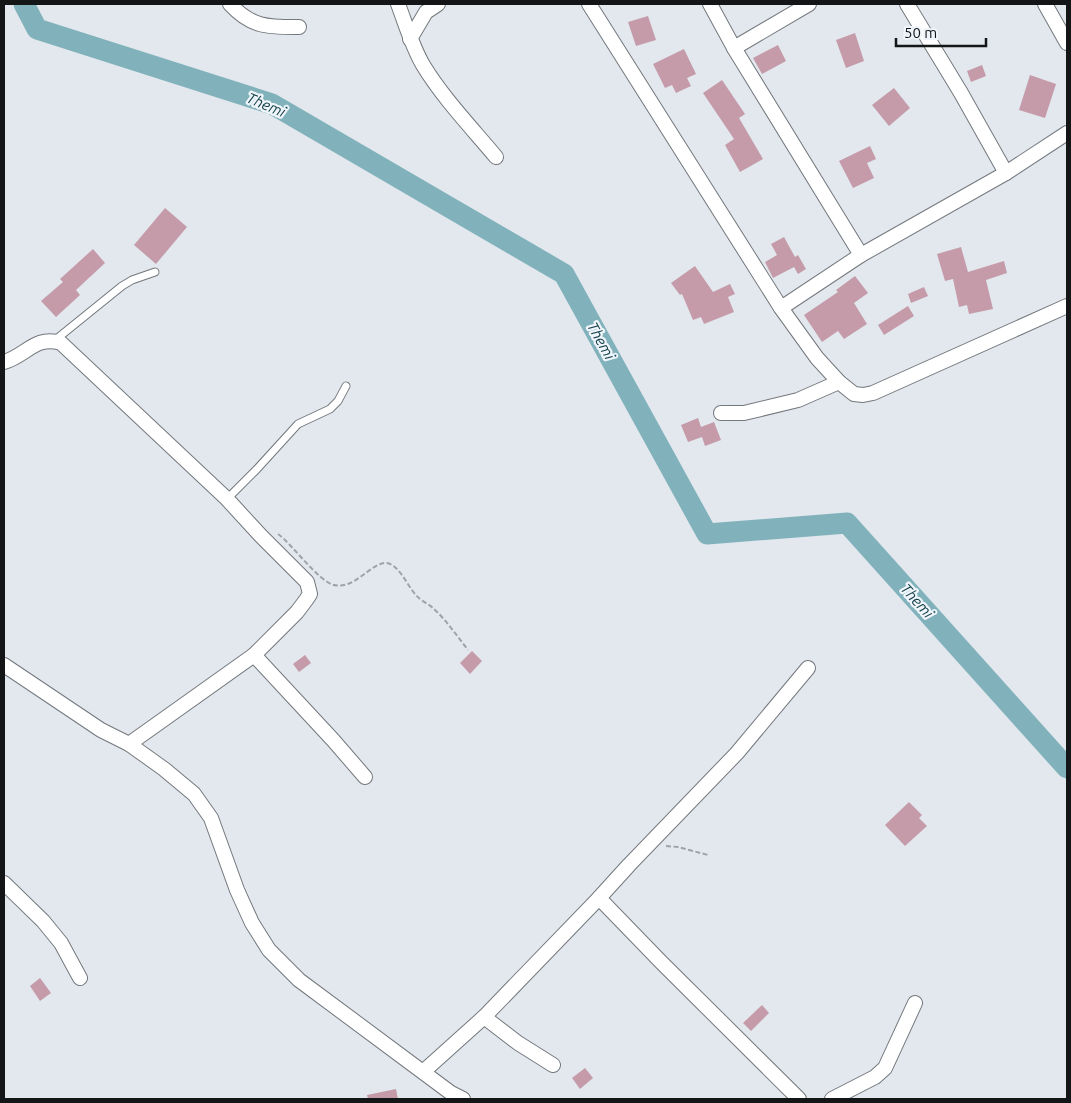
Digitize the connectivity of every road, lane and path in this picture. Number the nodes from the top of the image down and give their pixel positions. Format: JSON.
{"nodes":[{"id":1,"x":230,"y":4,"type":"edge"},
{"id":2,"x":438,"y":4,"type":"edge"},
{"id":3,"x":589,"y":4,"type":"edge"},
{"id":4,"x":710,"y":4,"type":"edge"},
{"id":5,"x":809,"y":4,"type":"edge"},
{"id":6,"x":907,"y":4,"type":"edge"},
{"id":7,"x":1045,"y":4,"type":"edge"},
{"id":8,"x":398,"y":5,"type":"edge"},
{"id":9,"x":426,"y":12,"type":"junction"},
{"id":10,"x":1062,"y":21,"type":"edge"},
{"id":11,"x":299,"y":27,"type":"dead end"},
{"id":12,"x":410,"y":39,"type":"junction"},
{"id":13,"x":1067,"y":43,"type":"edge"},
{"id":14,"x":734,"y":48,"type":"junction"},
{"id":15,"x":1067,"y":133,"type":"edge"},
{"id":16,"x":496,"y":157,"type":"dead end"},
{"id":17,"x":1006,"y":173,"type":"junction"},
{"id":18,"x":861,"y":255,"type":"junction"},
{"id":19,"x":155,"y":272,"type":"dead end"},
{"id":20,"x":1067,"y":306,"type":"edge"},
{"id":21,"x":781,"y":308,"type":"junction"},
{"id":22,"x":53,"y":341,"type":"junction"},
{"id":23,"x":4,"y":362,"type":"edge"},
{"id":24,"x":839,"y":382,"type":"junction"},
{"id":25,"x":346,"y":386,"type":"dead end"},
{"id":26,"x":721,"y":413,"type":"dead end"},
{"id":27,"x":226,"y":499,"type":"junction"},
{"id":28,"x":261,"y":536,"type":"junction"},
{"id":29,"x":468,"y":650,"type":"dead end"},
{"id":30,"x":254,"y":655,"type":"junction"},
{"id":31,"x":4,"y":665,"type":"edge"},
{"id":32,"x":808,"y":668,"type":"dead end"},
{"id":33,"x":129,"y":744,"type":"junction"},
{"id":34,"x":365,"y":777,"type":"dead end"},
{"id":35,"x":649,"y":845,"type":"junction"},
{"id":36,"x":708,"y":855,"type":"dead end"},
{"id":37,"x":4,"y":883,"type":"edge"},
{"id":38,"x":599,"y":898,"type":"junction"},
{"id":39,"x":80,"y":978,"type":"dead end"},
{"id":40,"x":915,"y":1004,"type":"dead end"},
{"id":41,"x":484,"y":1017,"type":"junction"},
{"id":42,"x":553,"y":1065,"type":"dead end"},
{"id":43,"x":424,"y":1071,"type":"junction"},
{"id":44,"x":464,"y":1099,"type":"edge"},
{"id":45,"x":799,"y":1099,"type":"edge"},
{"id":46,"x":832,"y":1099,"type":"edge"}],
"edges":[{"from":1,"to":11,"type":"street"},
{"from":2,"to":9,"type":"street"},
{"from":3,"to":21,"type":"street"},
{"from":4,"to":14,"type":"street"},
{"from":5,"to":14,"type":"street"},
{"from":6,"to":17,"type":"street"},
{"from":7,"to":10,"type":"street"},
{"from":8,"to":9,"type":"street"},
{"from":8,"to":12,"type":"street"},
{"from":9,"to":12,"type":"street"},
{"from":10,"to":13,"type":"street"},
{"from":12,"to":16,"type":"street"},
{"from":14,"to":18,"type":"street"},
{"from":15,"to":17,"type":"street"},
{"from":17,"to":18,"type":"street"},
{"from":18,"to":21,"type":"street"},
{"from":19,"to":22,"type":"lane"},
{"from":20,"to":24,"type":"street"},
{"from":21,"to":24,"type":"street"},
{"from":22,"to":23,"type":"street"},
{"from":22,"to":27,"type":"street"},
{"from":24,"to":26,"type":"street"},
{"from":25,"to":27,"type":"lane"},
{"from":27,"to":28,"type":"street"},
{"from":28,"to":29,"type":"path"},
{"from":28,"to":30,"type":"street"},
{"from":30,"to":33,"type":"street"},
{"from":30,"to":34,"type":"street"},
{"from":31,"to":33,"type":"street"},
{"from":32,"to":35,"type":"street"},
{"from":33,"to":43,"type":"street"},
{"from":35,"to":36,"type":"path"},
{"from":35,"to":38,"type":"street"},
{"from":37,"to":39,"type":"street"},
{"from":38,"to":41,"type":"street"},
{"from":38,"to":45,"type":"street"},
{"from":40,"to":46,"type":"street"},
{"from":41,"to":42,"type":"street"},
{"from":41,"to":43,"type":"street"},
{"from":43,"to":44,"type":"street"}]}
